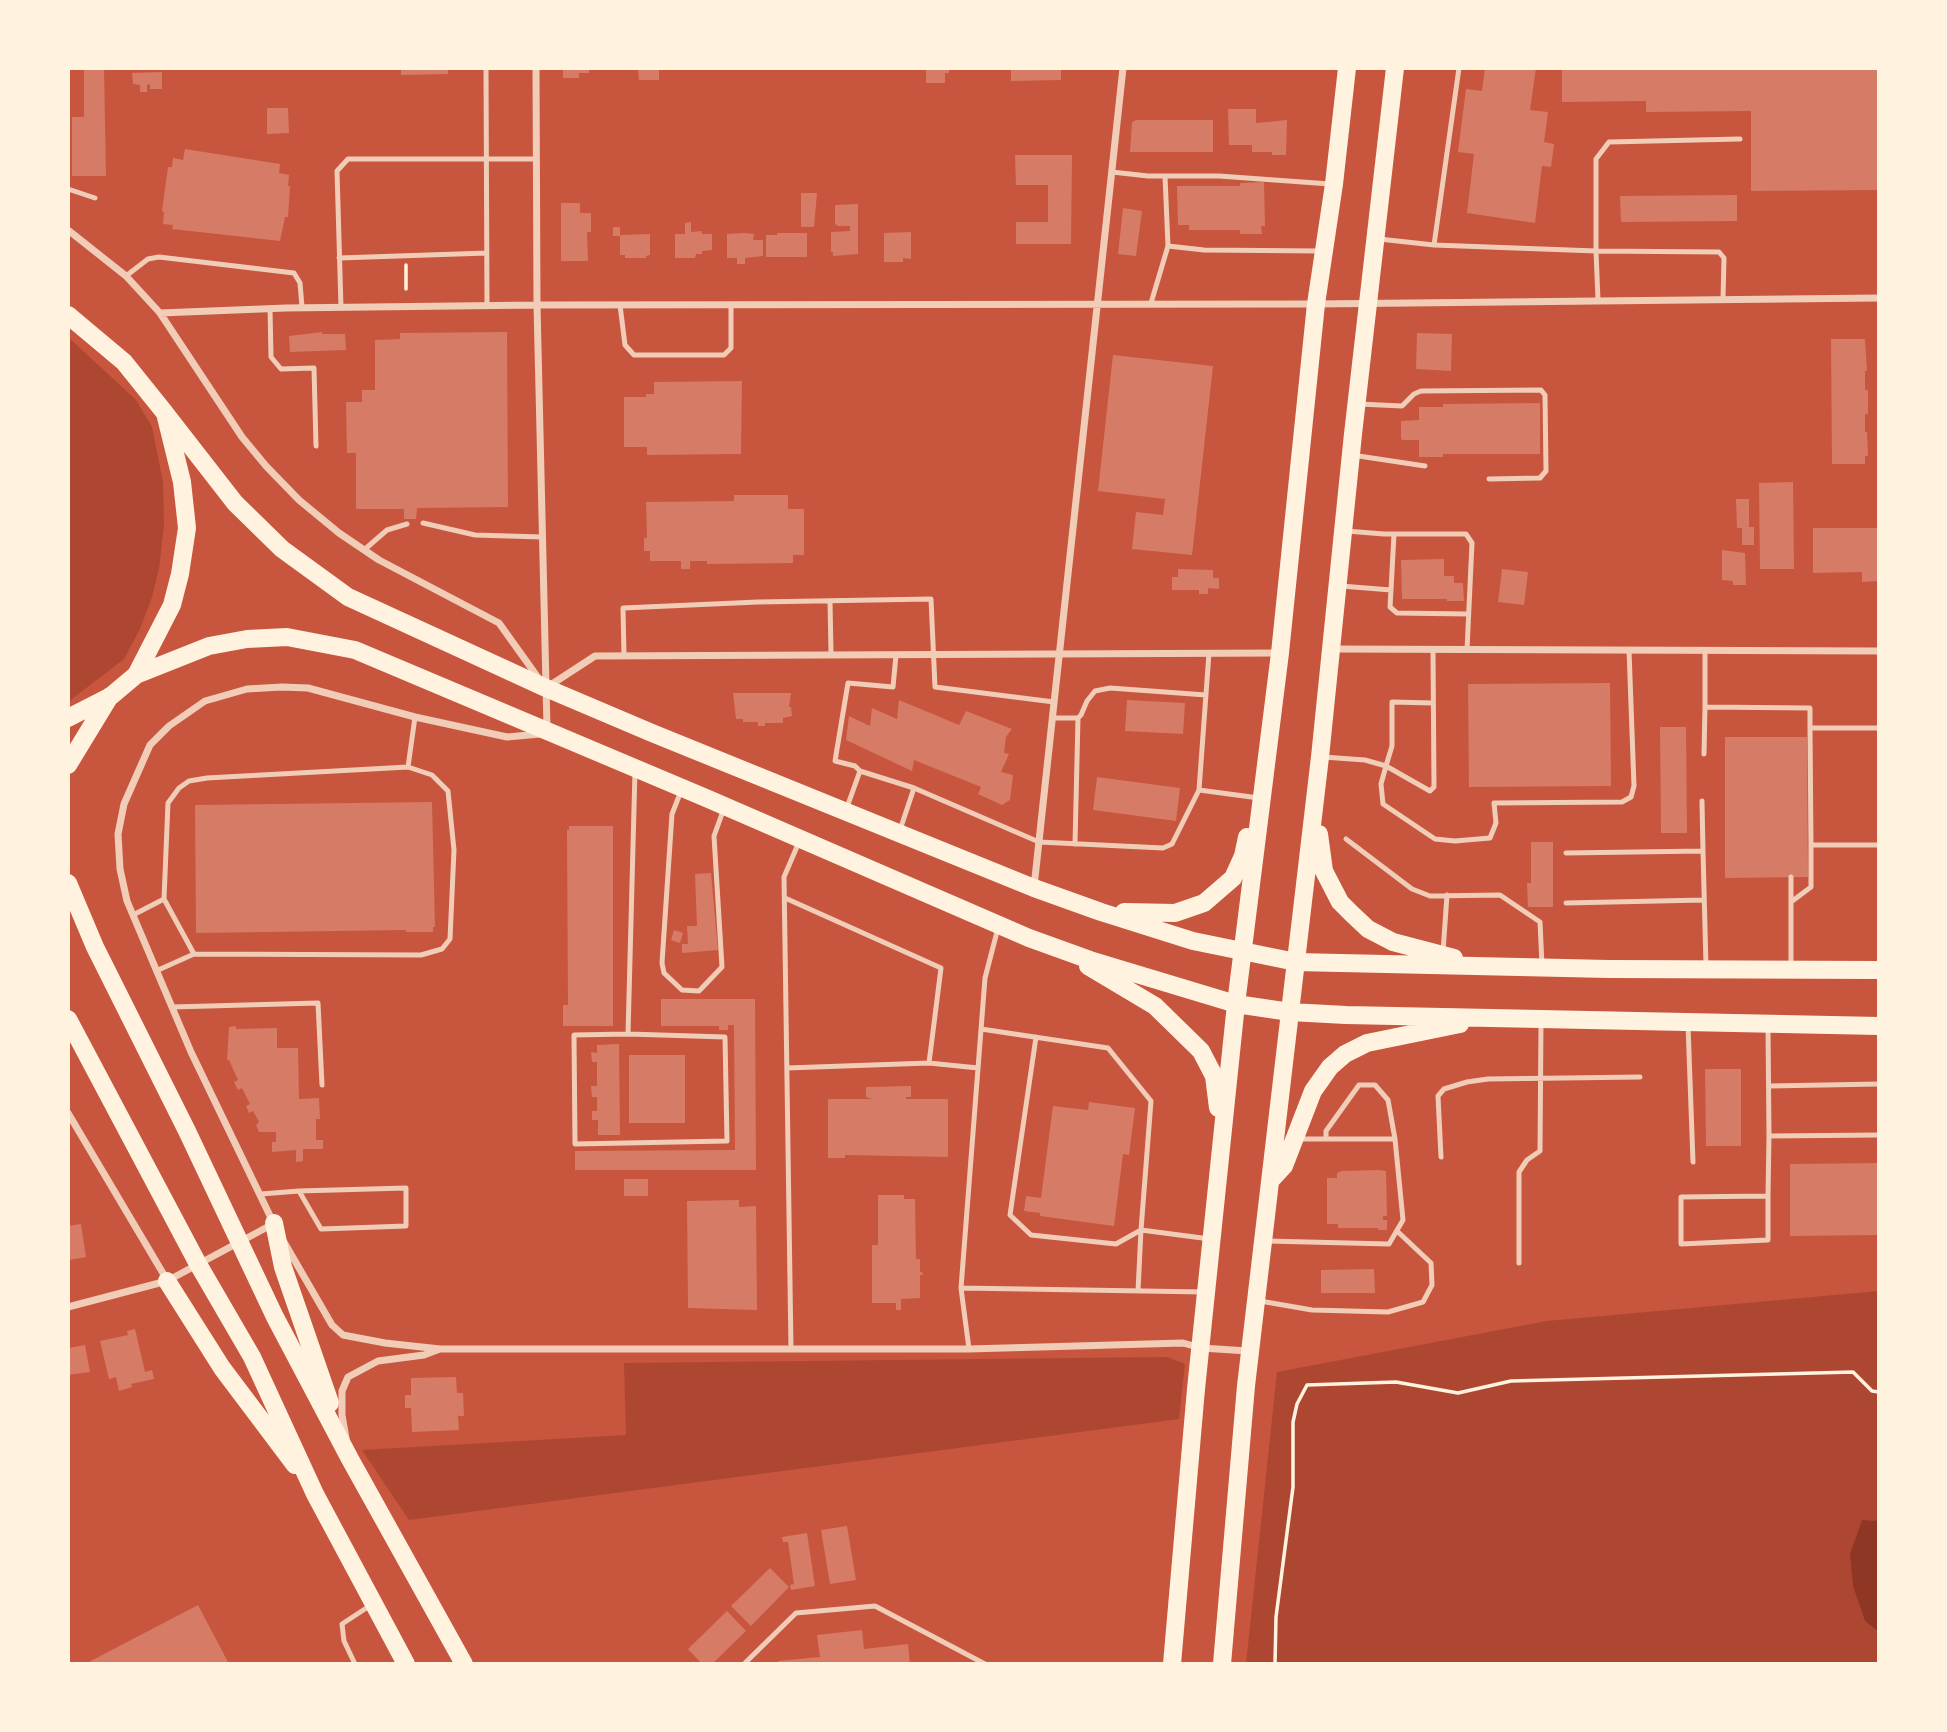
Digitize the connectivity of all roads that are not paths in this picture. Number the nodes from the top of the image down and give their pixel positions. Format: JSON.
{"nodes":[{"id":1,"x":486,"y":68,"type":"edge"},
{"id":2,"x":536,"y":68,"type":"edge"},
{"id":3,"x":1123,"y":68,"type":"edge"},
{"id":4,"x":1347,"y":68,"type":"edge"},
{"id":5,"x":1395,"y":68,"type":"edge"},
{"id":6,"x":1459,"y":68,"type":"edge"},
{"id":7,"x":1740,"y":139,"type":"dead end"},
{"id":8,"x":486,"y":159,"type":"junction"},
{"id":9,"x":536,"y":159,"type":"junction"},
{"id":10,"x":1112,"y":172,"type":"junction"},
{"id":11,"x":1165,"y":176,"type":"junction"},
{"id":12,"x":1334,"y":184,"type":"junction"},
{"id":13,"x":68,"y":189,"type":"edge"},
{"id":14,"x":95,"y":198,"type":"dead end"},
{"id":15,"x":68,"y":230,"type":"edge"},
{"id":16,"x":1375,"y":238,"type":"junction"},
{"id":17,"x":1434,"y":245,"type":"junction"},
{"id":18,"x":1168,"y":246,"type":"junction"},
{"id":19,"x":1324,"y":251,"type":"junction"},
{"id":20,"x":1596,"y":251,"type":"junction"},
{"id":21,"x":487,"y":253,"type":"junction"},
{"id":22,"x":339,"y":258,"type":"junction"},
{"id":23,"x":126,"y":276,"type":"junction"},
{"id":24,"x":1879,"y":298,"type":"edge"},
{"id":25,"x":1723,"y":299,"type":"junction"},
{"id":26,"x":1598,"y":300,"type":"junction"},
{"id":27,"x":1367,"y":302,"type":"junction"},
{"id":28,"x":1097,"y":303,"type":"junction"},
{"id":29,"x":1151,"y":303,"type":"junction"},
{"id":30,"x":1316,"y":304,"type":"junction"},
{"id":31,"x":537,"y":305,"type":"junction"},
{"id":32,"x":620,"y":305,"type":"junction"},
{"id":33,"x":731,"y":305,"type":"junction"},
{"id":34,"x":487,"y":306,"type":"junction"},
{"id":35,"x":302,"y":307,"type":"junction"},
{"id":36,"x":341,"y":307,"type":"junction"},
{"id":37,"x":270,"y":308,"type":"junction"},
{"id":38,"x":160,"y":313,"type":"junction"},
{"id":39,"x":68,"y":315,"type":"edge"},
{"id":40,"x":1356,"y":404,"type":"junction"},
{"id":41,"x":165,"y":413,"type":"junction"},
{"id":42,"x":316,"y":446,"type":"dead end"},
{"id":43,"x":1351,"y":455,"type":"junction"},
{"id":44,"x":1425,"y":466,"type":"dead end"},
{"id":45,"x":1489,"y":479,"type":"dead end"},
{"id":46,"x":423,"y":523,"type":"dead end"},
{"id":47,"x":407,"y":524,"type":"dead end"},
{"id":48,"x":1343,"y":531,"type":"junction"},
{"id":49,"x":1394,"y":534,"type":"junction"},
{"id":50,"x":542,"y":537,"type":"junction"},
{"id":51,"x":364,"y":550,"type":"junction"},
{"id":52,"x":1338,"y":586,"type":"junction"},
{"id":53,"x":1391,"y":590,"type":"junction"},
{"id":54,"x":830,"y":601,"type":"junction"},
{"id":55,"x":1468,"y":614,"type":"junction"},
{"id":56,"x":1332,"y":649,"type":"junction"},
{"id":57,"x":1433,"y":650,"type":"junction"},
{"id":58,"x":1467,"y":650,"type":"junction"},
{"id":59,"x":1629,"y":650,"type":"junction"},
{"id":60,"x":1705,"y":650,"type":"junction"},
{"id":61,"x":1879,"y":650,"type":"edge"},
{"id":62,"x":831,"y":653,"type":"junction"},
{"id":63,"x":1209,"y":653,"type":"junction"},
{"id":64,"x":1280,"y":653,"type":"junction"},
{"id":65,"x":896,"y":655,"type":"junction"},
{"id":66,"x":934,"y":655,"type":"junction"},
{"id":67,"x":1059,"y":655,"type":"junction"},
{"id":68,"x":624,"y":656,"type":"junction"},
{"id":69,"x":136,"y":675,"type":"junction"},
{"id":70,"x":546,"y":688,"type":"junction"},
{"id":71,"x":1206,"y":695,"type":"junction"},
{"id":72,"x":111,"y":696,"type":"junction"},
{"id":73,"x":1054,"y":702,"type":"junction"},
{"id":74,"x":1433,"y":704,"type":"junction"},
{"id":75,"x":1705,"y":707,"type":"junction"},
{"id":76,"x":68,"y":718,"type":"edge"},
{"id":77,"x":415,"y":718,"type":"junction"},
{"id":78,"x":1052,"y":718,"type":"junction"},
{"id":79,"x":1078,"y":718,"type":"junction"},
{"id":80,"x":1810,"y":728,"type":"junction"},
{"id":81,"x":1879,"y":728,"type":"edge"},
{"id":82,"x":547,"y":733,"type":"junction"},
{"id":83,"x":1704,"y":754,"type":"dead end"},
{"id":84,"x":1320,"y":757,"type":"junction"},
{"id":85,"x":68,"y":765,"type":"edge"},
{"id":86,"x":1386,"y":766,"type":"junction"},
{"id":87,"x":408,"y":767,"type":"junction"},
{"id":88,"x":635,"y":768,"type":"junction"},
{"id":89,"x":860,"y":771,"type":"junction"},
{"id":90,"x":682,"y":788,"type":"junction"},
{"id":91,"x":914,"y":788,"type":"junction"},
{"id":92,"x":1199,"y":790,"type":"junction"},
{"id":93,"x":1258,"y":798,"type":"junction"},
{"id":94,"x":1702,"y":801,"type":"dead end"},
{"id":95,"x":725,"y":806,"type":"junction"},
{"id":96,"x":846,"y":811,"type":"junction"},
{"id":97,"x":899,"y":833,"type":"junction"},
{"id":98,"x":800,"y":839,"type":"junction"},
{"id":99,"x":1346,"y":839,"type":"dead end"},
{"id":100,"x":1039,"y":842,"type":"junction"},
{"id":101,"x":1075,"y":844,"type":"junction"},
{"id":102,"x":1811,"y":845,"type":"junction"},
{"id":103,"x":1879,"y":845,"type":"edge"},
{"id":104,"x":1703,"y":850,"type":"junction"},
{"id":105,"x":1566,"y":853,"type":"dead end"},
{"id":106,"x":1791,"y":877,"type":"dead end"},
{"id":107,"x":68,"y":883,"type":"edge"},
{"id":108,"x":1034,"y":888,"type":"junction"},
{"id":109,"x":1447,"y":895,"type":"junction"},
{"id":110,"x":785,"y":898,"type":"junction"},
{"id":111,"x":164,"y":899,"type":"junction"},
{"id":112,"x":1704,"y":900,"type":"junction"},
{"id":113,"x":1791,"y":902,"type":"junction"},
{"id":114,"x":1566,"y":903,"type":"dead end"},
{"id":115,"x":1101,"y":912,"type":"junction"},
{"id":116,"x":133,"y":915,"type":"junction"},
{"id":117,"x":999,"y":925,"type":"junction"},
{"id":118,"x":1058,"y":948,"type":"junction"},
{"id":119,"x":1242,"y":952,"type":"junction"},
{"id":120,"x":194,"y":954,"type":"junction"},
{"id":121,"x":1442,"y":956,"type":"junction"},
{"id":122,"x":1296,"y":962,"type":"junction"},
{"id":123,"x":1492,"y":966,"type":"junction"},
{"id":124,"x":1542,"y":968,"type":"junction"},
{"id":125,"x":1706,"y":969,"type":"junction"},
{"id":126,"x":1791,"y":970,"type":"junction"},
{"id":127,"x":1879,"y":970,"type":"edge"},
{"id":128,"x":156,"y":971,"type":"junction"},
{"id":129,"x":1236,"y":1004,"type":"junction"},
{"id":130,"x":172,"y":1007,"type":"junction"},
{"id":131,"x":1290,"y":1012,"type":"junction"},
{"id":132,"x":1490,"y":1017,"type":"junction"},
{"id":133,"x":1541,"y":1018,"type":"junction"},
{"id":134,"x":68,"y":1019,"type":"edge"},
{"id":135,"x":1688,"y":1022,"type":"junction"},
{"id":136,"x":1768,"y":1024,"type":"junction"},
{"id":137,"x":1879,"y":1026,"type":"edge"},
{"id":138,"x":981,"y":1029,"type":"junction"},
{"id":139,"x":628,"y":1034,"type":"junction"},
{"id":140,"x":1036,"y":1037,"type":"junction"},
{"id":141,"x":929,"y":1063,"type":"junction"},
{"id":142,"x":787,"y":1068,"type":"junction"},
{"id":143,"x":978,"y":1068,"type":"junction"},
{"id":144,"x":1640,"y":1077,"type":"dead end"},
{"id":145,"x":1540,"y":1078,"type":"junction"},
{"id":146,"x":1879,"y":1084,"type":"edge"},
{"id":147,"x":322,"y":1085,"type":"dead end"},
{"id":148,"x":1769,"y":1086,"type":"junction"},
{"id":149,"x":68,"y":1113,"type":"edge"},
{"id":150,"x":1879,"y":1135,"type":"edge"},
{"id":151,"x":1769,"y":1136,"type":"junction"},
{"id":152,"x":1294,"y":1139,"type":"junction"},
{"id":153,"x":1326,"y":1139,"type":"junction"},
{"id":154,"x":1395,"y":1139,"type":"junction"},
{"id":155,"x":1222,"y":1149,"type":"junction"},
{"id":156,"x":1441,"y":1157,"type":"dead end"},
{"id":157,"x":1693,"y":1162,"type":"dead end"},
{"id":158,"x":1271,"y":1180,"type":"junction"},
{"id":159,"x":299,"y":1191,"type":"junction"},
{"id":160,"x":261,"y":1194,"type":"junction"},
{"id":161,"x":1768,"y":1196,"type":"junction"},
{"id":162,"x":274,"y":1223,"type":"junction"},
{"id":163,"x":1141,"y":1230,"type":"junction"},
{"id":164,"x":1397,"y":1231,"type":"junction"},
{"id":165,"x":1212,"y":1240,"type":"junction"},
{"id":166,"x":1264,"y":1241,"type":"junction"},
{"id":167,"x":240,"y":1243,"type":"junction"},
{"id":168,"x":1519,"y":1263,"type":"dead end"},
{"id":169,"x":198,"y":1264,"type":"junction"},
{"id":170,"x":167,"y":1281,"type":"junction"},
{"id":171,"x":961,"y":1288,"type":"junction"},
{"id":172,"x":1138,"y":1291,"type":"junction"},
{"id":173,"x":1207,"y":1292,"type":"junction"},
{"id":174,"x":1256,"y":1300,"type":"junction"},
{"id":175,"x":68,"y":1307,"type":"edge"},
{"id":176,"x":1201,"y":1348,"type":"junction"},
{"id":177,"x":440,"y":1349,"type":"junction"},
{"id":178,"x":791,"y":1349,"type":"junction"},
{"id":179,"x":969,"y":1349,"type":"junction"},
{"id":180,"x":1250,"y":1352,"type":"junction"},
{"id":181,"x":350,"y":1459,"type":"junction"},
{"id":182,"x":315,"y":1494,"type":"junction"},
{"id":183,"x":374,"y":1603,"type":"junction"},
{"id":184,"x":355,"y":1664,"type":"edge"},
{"id":185,"x":407,"y":1664,"type":"edge"},
{"id":186,"x":464,"y":1664,"type":"edge"},
{"id":187,"x":744,"y":1664,"type":"edge"},
{"id":188,"x":985,"y":1664,"type":"edge"},
{"id":189,"x":1172,"y":1664,"type":"edge"},
{"id":190,"x":1222,"y":1664,"type":"edge"}],
"edges":[{"from":1,"to":8,"type":"lane"},
{"from":2,"to":9,"type":"street"},
{"from":3,"to":10,"type":"street"},
{"from":4,"to":12,"type":"main road"},
{"from":5,"to":16,"type":"main road"},
{"from":6,"to":17,"type":"lane"},
{"from":7,"to":20,"type":"lane"},
{"from":8,"to":9,"type":"lane"},
{"from":8,"to":21,"type":"lane"},
{"from":8,"to":22,"type":"lane"},
{"from":9,"to":31,"type":"street"},
{"from":10,"to":11,"type":"lane"},
{"from":10,"to":28,"type":"street"},
{"from":11,"to":12,"type":"lane"},
{"from":11,"to":18,"type":"lane"},
{"from":12,"to":19,"type":"main road"},
{"from":13,"to":14,"type":"lane"},
{"from":15,"to":23,"type":"street"},
{"from":16,"to":17,"type":"lane"},
{"from":16,"to":27,"type":"main road"},
{"from":17,"to":20,"type":"lane"},
{"from":18,"to":19,"type":"lane"},
{"from":18,"to":29,"type":"lane"},
{"from":19,"to":30,"type":"main road"},
{"from":20,"to":25,"type":"lane"},
{"from":20,"to":26,"type":"lane"},
{"from":21,"to":22,"type":"lane"},
{"from":21,"to":34,"type":"lane"},
{"from":22,"to":36,"type":"lane"},
{"from":23,"to":35,"type":"lane"},
{"from":23,"to":38,"type":"street"},
{"from":24,"to":25,"type":"street"},
{"from":25,"to":26,"type":"street"},
{"from":26,"to":27,"type":"street"},
{"from":27,"to":30,"type":"street"},
{"from":27,"to":40,"type":"main road"},
{"from":28,"to":29,"type":"street"},
{"from":28,"to":33,"type":"street"},
{"from":28,"to":67,"type":"street"},
{"from":29,"to":30,"type":"street"},
{"from":30,"to":64,"type":"main road"},
{"from":31,"to":32,"type":"street"},
{"from":31,"to":34,"type":"street"},
{"from":31,"to":50,"type":"street"},
{"from":32,"to":33,"type":"street"},
{"from":32,"to":33,"type":"lane"},
{"from":34,"to":36,"type":"street"},
{"from":35,"to":36,"type":"street"},
{"from":35,"to":37,"type":"street"},
{"from":37,"to":38,"type":"street"},
{"from":37,"to":42,"type":"lane"},
{"from":38,"to":51,"type":"street"},
{"from":39,"to":41,"type":"main road"},
{"from":40,"to":43,"type":"main road"},
{"from":40,"to":45,"type":"lane"},
{"from":41,"to":69,"type":"main road"},
{"from":41,"to":70,"type":"main road"},
{"from":43,"to":44,"type":"lane"},
{"from":43,"to":48,"type":"main road"},
{"from":46,"to":50,"type":"lane"},
{"from":47,"to":51,"type":"lane"},
{"from":48,"to":49,"type":"lane"},
{"from":48,"to":52,"type":"main road"},
{"from":49,"to":53,"type":"lane"},
{"from":49,"to":55,"type":"lane"},
{"from":50,"to":70,"type":"street"},
{"from":51,"to":70,"type":"street"},
{"from":52,"to":53,"type":"lane"},
{"from":52,"to":56,"type":"main road"},
{"from":53,"to":55,"type":"lane"},
{"from":54,"to":62,"type":"lane"},
{"from":54,"to":66,"type":"lane"},
{"from":54,"to":68,"type":"lane"},
{"from":55,"to":58,"type":"lane"},
{"from":56,"to":57,"type":"street"},
{"from":56,"to":84,"type":"main road"},
{"from":57,"to":58,"type":"street"},
{"from":57,"to":74,"type":"lane"},
{"from":58,"to":59,"type":"street"},
{"from":59,"to":60,"type":"street"},
{"from":59,"to":86,"type":"lane"},
{"from":60,"to":61,"type":"street"},
{"from":60,"to":75,"type":"lane"},
{"from":62,"to":65,"type":"street"},
{"from":62,"to":68,"type":"street"},
{"from":63,"to":64,"type":"street"},
{"from":63,"to":67,"type":"street"},
{"from":63,"to":71,"type":"lane"},
{"from":64,"to":93,"type":"main road"},
{"from":65,"to":66,"type":"street"},
{"from":65,"to":89,"type":"lane"},
{"from":66,"to":67,"type":"street"},
{"from":66,"to":73,"type":"lane"},
{"from":67,"to":73,"type":"street"},
{"from":68,"to":70,"type":"street"},
{"from":69,"to":72,"type":"main road"},
{"from":69,"to":82,"type":"main road"},
{"from":70,"to":82,"type":"street"},
{"from":70,"to":96,"type":"main road"},
{"from":71,"to":79,"type":"lane"},
{"from":71,"to":92,"type":"lane"},
{"from":72,"to":76,"type":"main road"},
{"from":72,"to":85,"type":"main road"},
{"from":73,"to":78,"type":"street"},
{"from":74,"to":86,"type":"lane"},
{"from":74,"to":86,"type":"lane"},
{"from":75,"to":80,"type":"lane"},
{"from":75,"to":83,"type":"lane"},
{"from":77,"to":82,"type":"street"},
{"from":77,"to":87,"type":"lane"},
{"from":77,"to":116,"type":"street"},
{"from":78,"to":79,"type":"lane"},
{"from":78,"to":100,"type":"street"},
{"from":79,"to":101,"type":"lane"},
{"from":80,"to":81,"type":"lane"},
{"from":80,"to":102,"type":"lane"},
{"from":82,"to":88,"type":"main road"},
{"from":84,"to":86,"type":"lane"},
{"from":84,"to":121,"type":"main road"},
{"from":84,"to":122,"type":"main road"},
{"from":87,"to":111,"type":"lane"},
{"from":87,"to":120,"type":"lane"},
{"from":88,"to":90,"type":"main road"},
{"from":88,"to":139,"type":"lane"},
{"from":89,"to":91,"type":"lane"},
{"from":89,"to":96,"type":"lane"},
{"from":90,"to":95,"type":"main road"},
{"from":90,"to":95,"type":"lane"},
{"from":91,"to":97,"type":"lane"},
{"from":91,"to":100,"type":"lane"},
{"from":92,"to":93,"type":"lane"},
{"from":92,"to":101,"type":"lane"},
{"from":93,"to":115,"type":"main road"},
{"from":93,"to":119,"type":"main road"},
{"from":94,"to":104,"type":"lane"},
{"from":95,"to":98,"type":"main road"},
{"from":96,"to":97,"type":"main road"},
{"from":97,"to":108,"type":"main road"},
{"from":98,"to":110,"type":"lane"},
{"from":98,"to":117,"type":"main road"},
{"from":99,"to":109,"type":"lane"},
{"from":100,"to":101,"type":"lane"},
{"from":100,"to":108,"type":"street"},
{"from":102,"to":103,"type":"lane"},
{"from":102,"to":113,"type":"lane"},
{"from":104,"to":105,"type":"lane"},
{"from":104,"to":112,"type":"lane"},
{"from":106,"to":113,"type":"lane"},
{"from":107,"to":167,"type":"main road"},
{"from":108,"to":115,"type":"main road"},
{"from":109,"to":121,"type":"lane"},
{"from":109,"to":124,"type":"lane"},
{"from":110,"to":141,"type":"lane"},
{"from":110,"to":142,"type":"lane"},
{"from":111,"to":116,"type":"lane"},
{"from":111,"to":120,"type":"lane"},
{"from":112,"to":114,"type":"lane"},
{"from":112,"to":125,"type":"lane"},
{"from":113,"to":126,"type":"lane"},
{"from":115,"to":119,"type":"main road"},
{"from":116,"to":128,"type":"street"},
{"from":117,"to":118,"type":"main road"},
{"from":117,"to":138,"type":"lane"},
{"from":118,"to":129,"type":"main road"},
{"from":118,"to":155,"type":"main road"},
{"from":119,"to":122,"type":"main road"},
{"from":119,"to":129,"type":"main road"},
{"from":120,"to":128,"type":"lane"},
{"from":121,"to":123,"type":"main road"},
{"from":122,"to":123,"type":"main road"},
{"from":122,"to":131,"type":"main road"},
{"from":123,"to":124,"type":"main road"},
{"from":124,"to":125,"type":"main road"},
{"from":125,"to":126,"type":"main road"},
{"from":126,"to":127,"type":"main road"},
{"from":128,"to":130,"type":"street"},
{"from":129,"to":131,"type":"main road"},
{"from":129,"to":155,"type":"main road"},
{"from":130,"to":147,"type":"lane"},
{"from":130,"to":160,"type":"street"},
{"from":131,"to":132,"type":"main road"},
{"from":131,"to":158,"type":"main road"},
{"from":132,"to":133,"type":"main road"},
{"from":132,"to":152,"type":"main road"},
{"from":133,"to":135,"type":"main road"},
{"from":133,"to":145,"type":"lane"},
{"from":134,"to":169,"type":"main road"},
{"from":135,"to":136,"type":"main road"},
{"from":135,"to":157,"type":"lane"},
{"from":136,"to":137,"type":"main road"},
{"from":136,"to":148,"type":"lane"},
{"from":138,"to":140,"type":"lane"},
{"from":138,"to":143,"type":"lane"},
{"from":139,"to":139,"type":"lane"},
{"from":140,"to":163,"type":"lane"},
{"from":140,"to":163,"type":"lane"},
{"from":141,"to":142,"type":"lane"},
{"from":141,"to":143,"type":"lane"},
{"from":142,"to":178,"type":"lane"},
{"from":143,"to":171,"type":"lane"},
{"from":144,"to":145,"type":"lane"},
{"from":145,"to":156,"type":"lane"},
{"from":145,"to":168,"type":"lane"},
{"from":146,"to":148,"type":"lane"},
{"from":148,"to":151,"type":"lane"},
{"from":149,"to":170,"type":"street"},
{"from":150,"to":151,"type":"lane"},
{"from":151,"to":161,"type":"lane"},
{"from":152,"to":153,"type":"lane"},
{"from":152,"to":158,"type":"main road"},
{"from":153,"to":154,"type":"lane"},
{"from":153,"to":154,"type":"lane"},
{"from":154,"to":164,"type":"lane"},
{"from":155,"to":165,"type":"main road"},
{"from":158,"to":166,"type":"main road"},
{"from":159,"to":159,"type":"lane"},
{"from":159,"to":160,"type":"lane"},
{"from":160,"to":162,"type":"street"},
{"from":161,"to":161,"type":"lane"},
{"from":162,"to":167,"type":"street"},
{"from":162,"to":177,"type":"street"},
{"from":162,"to":181,"type":"main road"},
{"from":163,"to":165,"type":"lane"},
{"from":163,"to":172,"type":"lane"},
{"from":164,"to":166,"type":"lane"},
{"from":164,"to":174,"type":"lane"},
{"from":165,"to":173,"type":"main road"},
{"from":166,"to":174,"type":"main road"},
{"from":167,"to":169,"type":"street"},
{"from":167,"to":181,"type":"main road"},
{"from":169,"to":170,"type":"street"},
{"from":169,"to":182,"type":"main road"},
{"from":170,"to":175,"type":"street"},
{"from":170,"to":182,"type":"main road"},
{"from":171,"to":172,"type":"lane"},
{"from":171,"to":179,"type":"lane"},
{"from":172,"to":173,"type":"lane"},
{"from":173,"to":176,"type":"main road"},
{"from":174,"to":180,"type":"main road"},
{"from":176,"to":179,"type":"street"},
{"from":176,"to":180,"type":"street"},
{"from":176,"to":189,"type":"main road"},
{"from":177,"to":178,"type":"street"},
{"from":177,"to":181,"type":"street"},
{"from":178,"to":179,"type":"street"},
{"from":180,"to":190,"type":"main road"},
{"from":181,"to":186,"type":"main road"},
{"from":182,"to":183,"type":"main road"},
{"from":183,"to":184,"type":"lane"},
{"from":183,"to":185,"type":"main road"},
{"from":187,"to":188,"type":"lane"}]}
